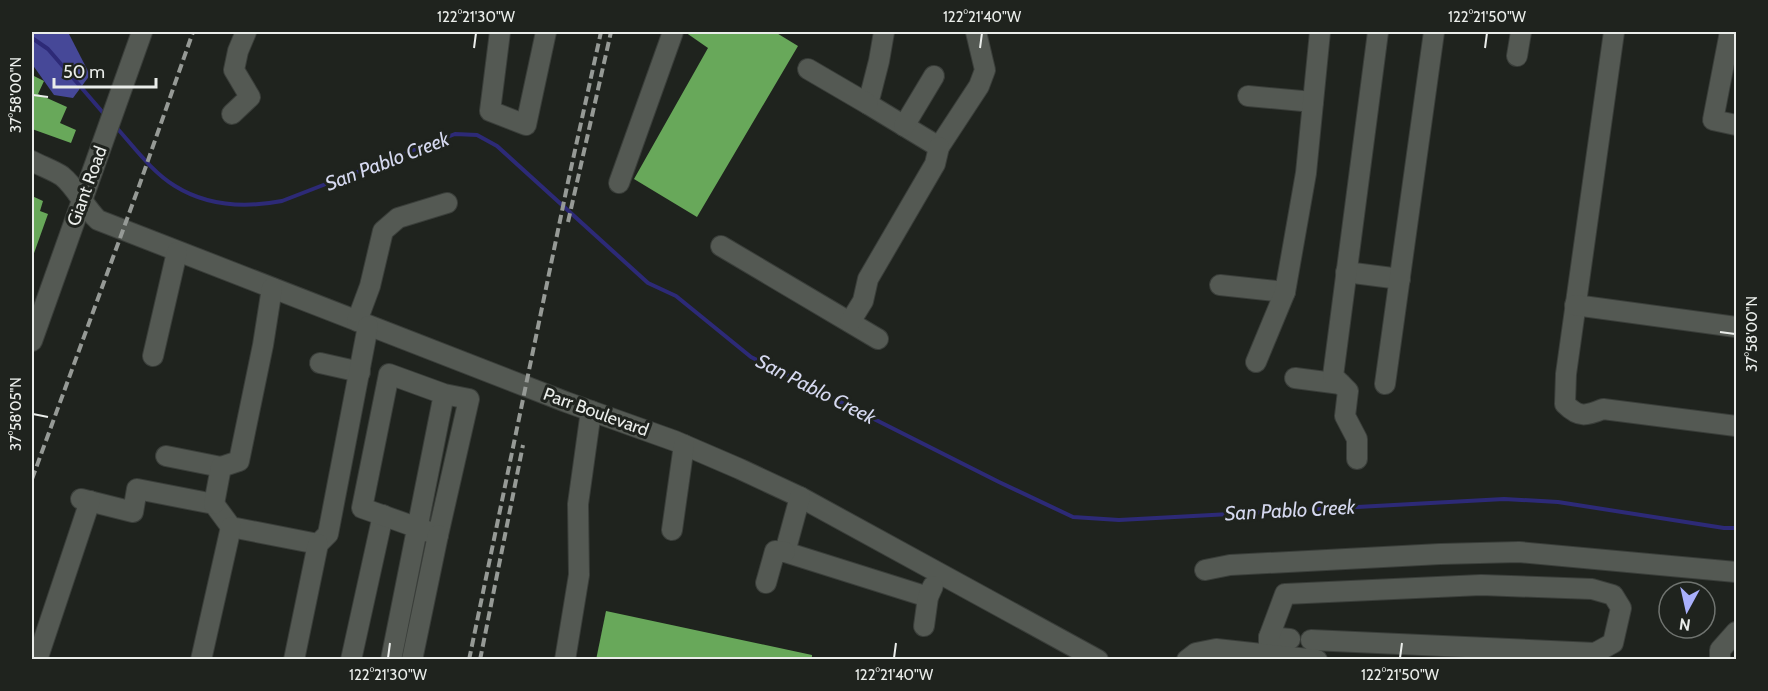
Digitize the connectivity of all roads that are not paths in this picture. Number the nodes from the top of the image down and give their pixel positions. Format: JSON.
{"nodes":[{"id":1,"x":142,"y":32,"type":"edge"},
{"id":2,"x":246,"y":32,"type":"edge"},
{"id":3,"x":500,"y":32,"type":"edge"},
{"id":4,"x":546,"y":32,"type":"edge"},
{"id":5,"x":673,"y":32,"type":"edge"},
{"id":6,"x":884,"y":32,"type":"edge"},
{"id":7,"x":976,"y":32,"type":"edge"},
{"id":8,"x":1320,"y":32,"type":"edge"},
{"id":9,"x":1378,"y":32,"type":"edge"},
{"id":10,"x":1434,"y":32,"type":"edge"},
{"id":11,"x":1521,"y":32,"type":"edge"},
{"id":12,"x":1614,"y":32,"type":"edge"},
{"id":13,"x":1730,"y":32,"type":"edge"},
{"id":14,"x":1517,"y":56,"type":"dead end"},
{"id":15,"x":808,"y":69,"type":"dead end"},
{"id":16,"x":934,"y":76,"type":"dead end"},
{"id":17,"x":1729,"y":79,"type":"edge"},
{"id":18,"x":1248,"y":96,"type":"dead end"},
{"id":19,"x":1313,"y":102,"type":"junction"},
{"id":20,"x":868,"y":104,"type":"junction"},
{"id":21,"x":232,"y":114,"type":"dead end"},
{"id":22,"x":1737,"y":125,"type":"edge"},
{"id":23,"x":904,"y":126,"type":"junction"},
{"id":24,"x":939,"y":147,"type":"junction"},
{"id":25,"x":32,"y":161,"type":"edge"},
{"id":26,"x":619,"y":183,"type":"dead end"},
{"id":27,"x":83,"y":199,"type":"junction"},
{"id":28,"x":447,"y":202,"type":"dead end"},
{"id":29,"x":721,"y":246,"type":"dead end"},
{"id":30,"x":177,"y":252,"type":"junction"},
{"id":31,"x":1346,"y":272,"type":"junction"},
{"id":32,"x":1400,"y":279,"type":"junction"},
{"id":33,"x":1220,"y":285,"type":"dead end"},
{"id":34,"x":272,"y":288,"type":"junction"},
{"id":35,"x":1285,"y":292,"type":"junction"},
{"id":36,"x":1575,"y":305,"type":"junction"},
{"id":37,"x":849,"y":322,"type":"junction"},
{"id":38,"x":362,"y":323,"type":"junction"},
{"id":39,"x":1737,"y":327,"type":"edge"},
{"id":40,"x":878,"y":339,"type":"dead end"},
{"id":41,"x":32,"y":341,"type":"edge"},
{"id":42,"x":153,"y":356,"type":"dead end"},
{"id":43,"x":1256,"y":362,"type":"dead end"},
{"id":44,"x":320,"y":363,"type":"dead end"},
{"id":45,"x":360,"y":372,"type":"junction"},
{"id":46,"x":1295,"y":378,"type":"dead end"},
{"id":47,"x":1341,"y":384,"type":"junction"},
{"id":48,"x":1385,"y":384,"type":"dead end"},
{"id":49,"x":444,"y":394,"type":"junction"},
{"id":50,"x":591,"y":411,"type":"junction"},
{"id":51,"x":1737,"y":426,"type":"edge"},
{"id":52,"x":684,"y":445,"type":"junction"},
{"id":53,"x":165,"y":456,"type":"dead end"},
{"id":54,"x":1357,"y":459,"type":"dead end"},
{"id":55,"x":222,"y":467,"type":"junction"},
{"id":56,"x":800,"y":498,"type":"junction"},
{"id":57,"x":214,"y":504,"type":"junction"},
{"id":58,"x":383,"y":516,"type":"junction"},
{"id":59,"x":231,"y":527,"type":"junction"},
{"id":60,"x":417,"y":528,"type":"junction"},
{"id":61,"x":672,"y":530,"type":"dead end"},
{"id":62,"x":438,"y":535,"type":"junction"},
{"id":63,"x":318,"y":544,"type":"junction"},
{"id":64,"x":780,"y":551,"type":"junction"},
{"id":65,"x":1205,"y":570,"type":"dead end"},
{"id":66,"x":1737,"y":572,"type":"edge"},
{"id":67,"x":939,"y":574,"type":"junction"},
{"id":68,"x":766,"y":584,"type":"dead end"},
{"id":69,"x":928,"y":597,"type":"junction"},
{"id":70,"x":924,"y":626,"type":"dead end"},
{"id":71,"x":1737,"y":632,"type":"edge"},
{"id":72,"x":1290,"y":639,"type":"dead end"},
{"id":73,"x":1311,"y":640,"type":"dead end"},
{"id":74,"x":1269,"y":646,"type":"junction"},
{"id":75,"x":1612,"y":651,"type":"edge"},
{"id":76,"x":1219,"y":654,"type":"edge"},
{"id":77,"x":1553,"y":655,"type":"edge"},
{"id":78,"x":38,"y":660,"type":"edge"},
{"id":79,"x":201,"y":660,"type":"edge"},
{"id":80,"x":294,"y":660,"type":"edge"},
{"id":81,"x":351,"y":660,"type":"edge"},
{"id":82,"x":391,"y":660,"type":"edge"},
{"id":83,"x":412,"y":660,"type":"edge"},
{"id":84,"x":565,"y":660,"type":"edge"},
{"id":85,"x":1098,"y":660,"type":"edge"},
{"id":86,"x":1187,"y":660,"type":"edge"},
{"id":87,"x":1317,"y":660,"type":"edge"},
{"id":88,"x":1720,"y":660,"type":"edge"}],
"edges":[{"from":1,"to":27,"type":"street","name":"Giant Road"},
{"from":2,"to":21,"type":"street"},
{"from":3,"to":4,"type":"street"},
{"from":5,"to":26,"type":"street"},
{"from":6,"to":20,"type":"street"},
{"from":7,"to":24,"type":"street"},
{"from":8,"to":19,"type":"street"},
{"from":9,"to":31,"type":"street"},
{"from":10,"to":32,"type":"street"},
{"from":11,"to":14,"type":"street"},
{"from":12,"to":36,"type":"street"},
{"from":13,"to":17,"type":"street"},
{"from":15,"to":20,"type":"street"},
{"from":16,"to":23,"type":"street"},
{"from":17,"to":22,"type":"street"},
{"from":18,"to":19,"type":"street"},
{"from":19,"to":35,"type":"street"},
{"from":20,"to":23,"type":"street"},
{"from":23,"to":24,"type":"street"},
{"from":24,"to":37,"type":"street"},
{"from":25,"to":27,"type":"street","name":"Parr Boulevard"},
{"from":27,"to":30,"type":"street","name":"Parr Boulevard"},
{"from":27,"to":41,"type":"street","name":"Giant Road"},
{"from":28,"to":38,"type":"street"},
{"from":29,"to":37,"type":"street"},
{"from":30,"to":34,"type":"street","name":"Parr Boulevard"},
{"from":30,"to":42,"type":"street"},
{"from":31,"to":32,"type":"street"},
{"from":31,"to":47,"type":"street"},
{"from":32,"to":48,"type":"street"},
{"from":33,"to":35,"type":"street"},
{"from":34,"to":38,"type":"street","name":"Parr Boulevard"},
{"from":34,"to":55,"type":"street"},
{"from":35,"to":43,"type":"street"},
{"from":36,"to":39,"type":"street"},
{"from":36,"to":51,"type":"street"},
{"from":37,"to":40,"type":"street"},
{"from":38,"to":45,"type":"street"},
{"from":38,"to":50,"type":"street","name":"Parr Boulevard"},
{"from":44,"to":45,"type":"street"},
{"from":45,"to":63,"type":"street"},
{"from":46,"to":47,"type":"street"},
{"from":47,"to":54,"type":"street"},
{"from":49,"to":58,"type":"street"},
{"from":49,"to":60,"type":"street"},
{"from":49,"to":62,"type":"street"},
{"from":50,"to":52,"type":"street","name":"Parr Boulevard"},
{"from":50,"to":84,"type":"street"},
{"from":52,"to":56,"type":"street","name":"Parr Boulevard"},
{"from":52,"to":61,"type":"street"},
{"from":53,"to":55,"type":"street"},
{"from":55,"to":57,"type":"street"},
{"from":56,"to":64,"type":"street"},
{"from":56,"to":67,"type":"street","name":"Parr Boulevard"},
{"from":57,"to":59,"type":"street"},
{"from":57,"to":78,"type":"street"},
{"from":58,"to":60,"type":"street"},
{"from":58,"to":81,"type":"street"},
{"from":59,"to":63,"type":"street"},
{"from":59,"to":79,"type":"street"},
{"from":60,"to":62,"type":"street"},
{"from":60,"to":82,"type":"street"},
{"from":62,"to":83,"type":"street"},
{"from":63,"to":80,"type":"street"},
{"from":64,"to":68,"type":"street"},
{"from":64,"to":69,"type":"street"},
{"from":65,"to":66,"type":"street"},
{"from":67,"to":69,"type":"street"},
{"from":67,"to":85,"type":"street","name":"Parr Boulevard"},
{"from":69,"to":70,"type":"street"},
{"from":71,"to":88,"type":"street"},
{"from":72,"to":74,"type":"street"},
{"from":73,"to":77,"type":"street"},
{"from":74,"to":75,"type":"street"},
{"from":74,"to":76,"type":"street"},
{"from":74,"to":87,"type":"street"},
{"from":75,"to":77,"type":"street"},
{"from":76,"to":86,"type":"street"}]}
